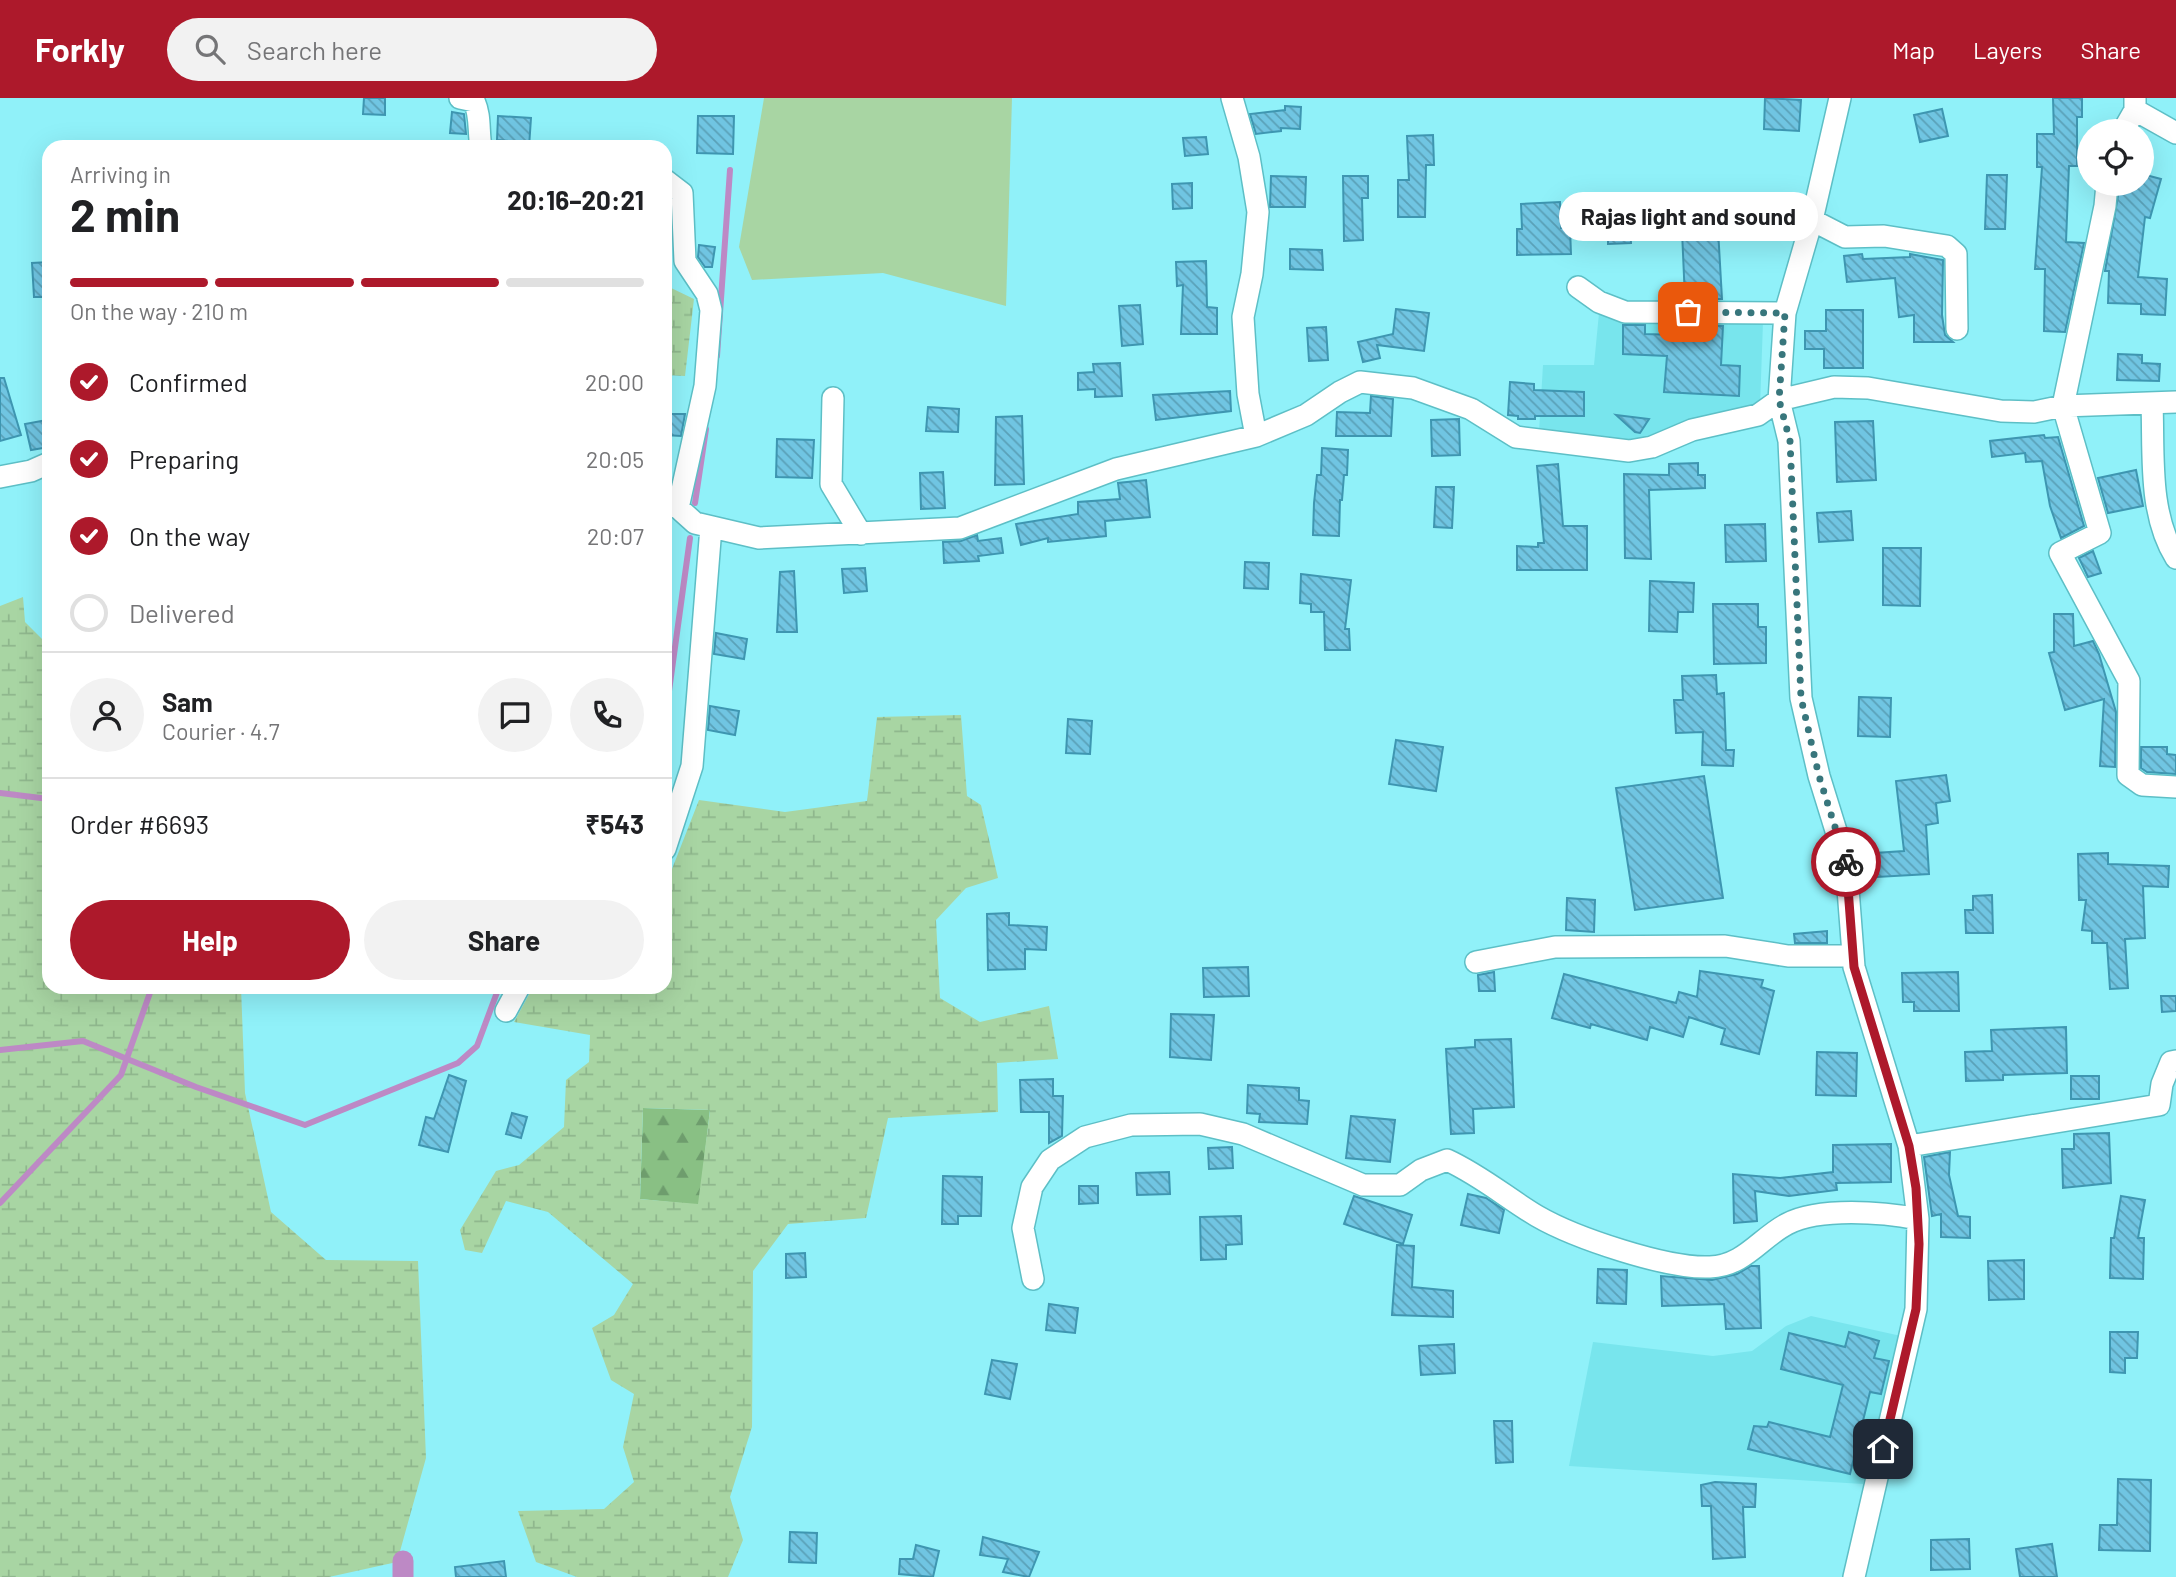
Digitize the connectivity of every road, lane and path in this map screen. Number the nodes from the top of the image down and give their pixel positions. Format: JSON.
{"nodes":[{"id":1,"x":460,"y":98,"type":"edge"},
{"id":2,"x":1232,"y":98,"type":"edge"},
{"id":3,"x":1840,"y":98,"type":"edge"},
{"id":4,"x":2135,"y":104,"type":"edge"},
{"id":5,"x":2176,"y":133,"type":"edge"},
{"id":6,"x":479,"y":140,"type":"edge"},
{"id":7,"x":672,"y":185,"type":"edge"},
{"id":8,"x":2106,"y":196,"type":"edge"},
{"id":9,"x":1812,"y":220,"type":"junction"},
{"id":10,"x":1578,"y":288,"type":"dead end"},
{"id":11,"x":1785,"y":313,"type":"junction"},
{"id":12,"x":1957,"y":329,"type":"dead end"},
{"id":13,"x":834,"y":398,"type":"dead end"},
{"id":14,"x":1779,"y":400,"type":"junction"},
{"id":15,"x":2176,"y":402,"type":"edge"},
{"id":16,"x":2152,"y":403,"type":"junction"},
{"id":17,"x":2063,"y":406,"type":"junction"},
{"id":18,"x":1256,"y":436,"type":"junction"},
{"id":19,"x":42,"y":466,"type":"edge"},
{"id":20,"x":0,"y":477,"type":"edge"},
{"id":21,"x":672,"y":502,"type":"edge"},
{"id":22,"x":711,"y":527,"type":"junction"},
{"id":23,"x":861,"y":534,"type":"junction"},
{"id":24,"x":2176,"y":558,"type":"edge"},
{"id":25,"x":2176,"y":787,"type":"edge"},
{"id":26,"x":672,"y":827,"type":"edge"},
{"id":27,"x":1853,"y":956,"type":"junction"},
{"id":28,"x":1476,"y":962,"type":"dead end"},
{"id":29,"x":515,"y":994,"type":"edge"},
{"id":30,"x":506,"y":1011,"type":"dead end"},
{"id":31,"x":2176,"y":1061,"type":"edge"},
{"id":32,"x":1909,"y":1146,"type":"junction"},
{"id":33,"x":1918,"y":1219,"type":"junction"},
{"id":34,"x":1033,"y":1279,"type":"dead end"},
{"id":35,"x":1854,"y":1577,"type":"edge"}],
"edges":[{"from":1,"to":6,"type":"street"},
{"from":2,"to":18,"type":"street"},
{"from":3,"to":9,"type":"street"},
{"from":4,"to":5,"type":"street"},
{"from":7,"to":21,"type":"street"},
{"from":8,"to":17,"type":"street"},
{"from":9,"to":11,"type":"street"},
{"from":9,"to":12,"type":"street"},
{"from":10,"to":11,"type":"street"},
{"from":11,"to":14,"type":"street"},
{"from":13,"to":23,"type":"street"},
{"from":14,"to":17,"type":"street"},
{"from":14,"to":18,"type":"street"},
{"from":14,"to":27,"type":"street"},
{"from":15,"to":16,"type":"street"},
{"from":16,"to":17,"type":"street"},
{"from":16,"to":24,"type":"street"},
{"from":17,"to":25,"type":"street"},
{"from":18,"to":23,"type":"street"},
{"from":19,"to":20,"type":"street"},
{"from":21,"to":22,"type":"street"},
{"from":22,"to":23,"type":"street"},
{"from":22,"to":26,"type":"street"},
{"from":27,"to":28,"type":"street"},
{"from":27,"to":32,"type":"street"},
{"from":29,"to":30,"type":"street"},
{"from":31,"to":32,"type":"street"},
{"from":32,"to":33,"type":"street"},
{"from":33,"to":34,"type":"street"},
{"from":33,"to":35,"type":"street"}]}
